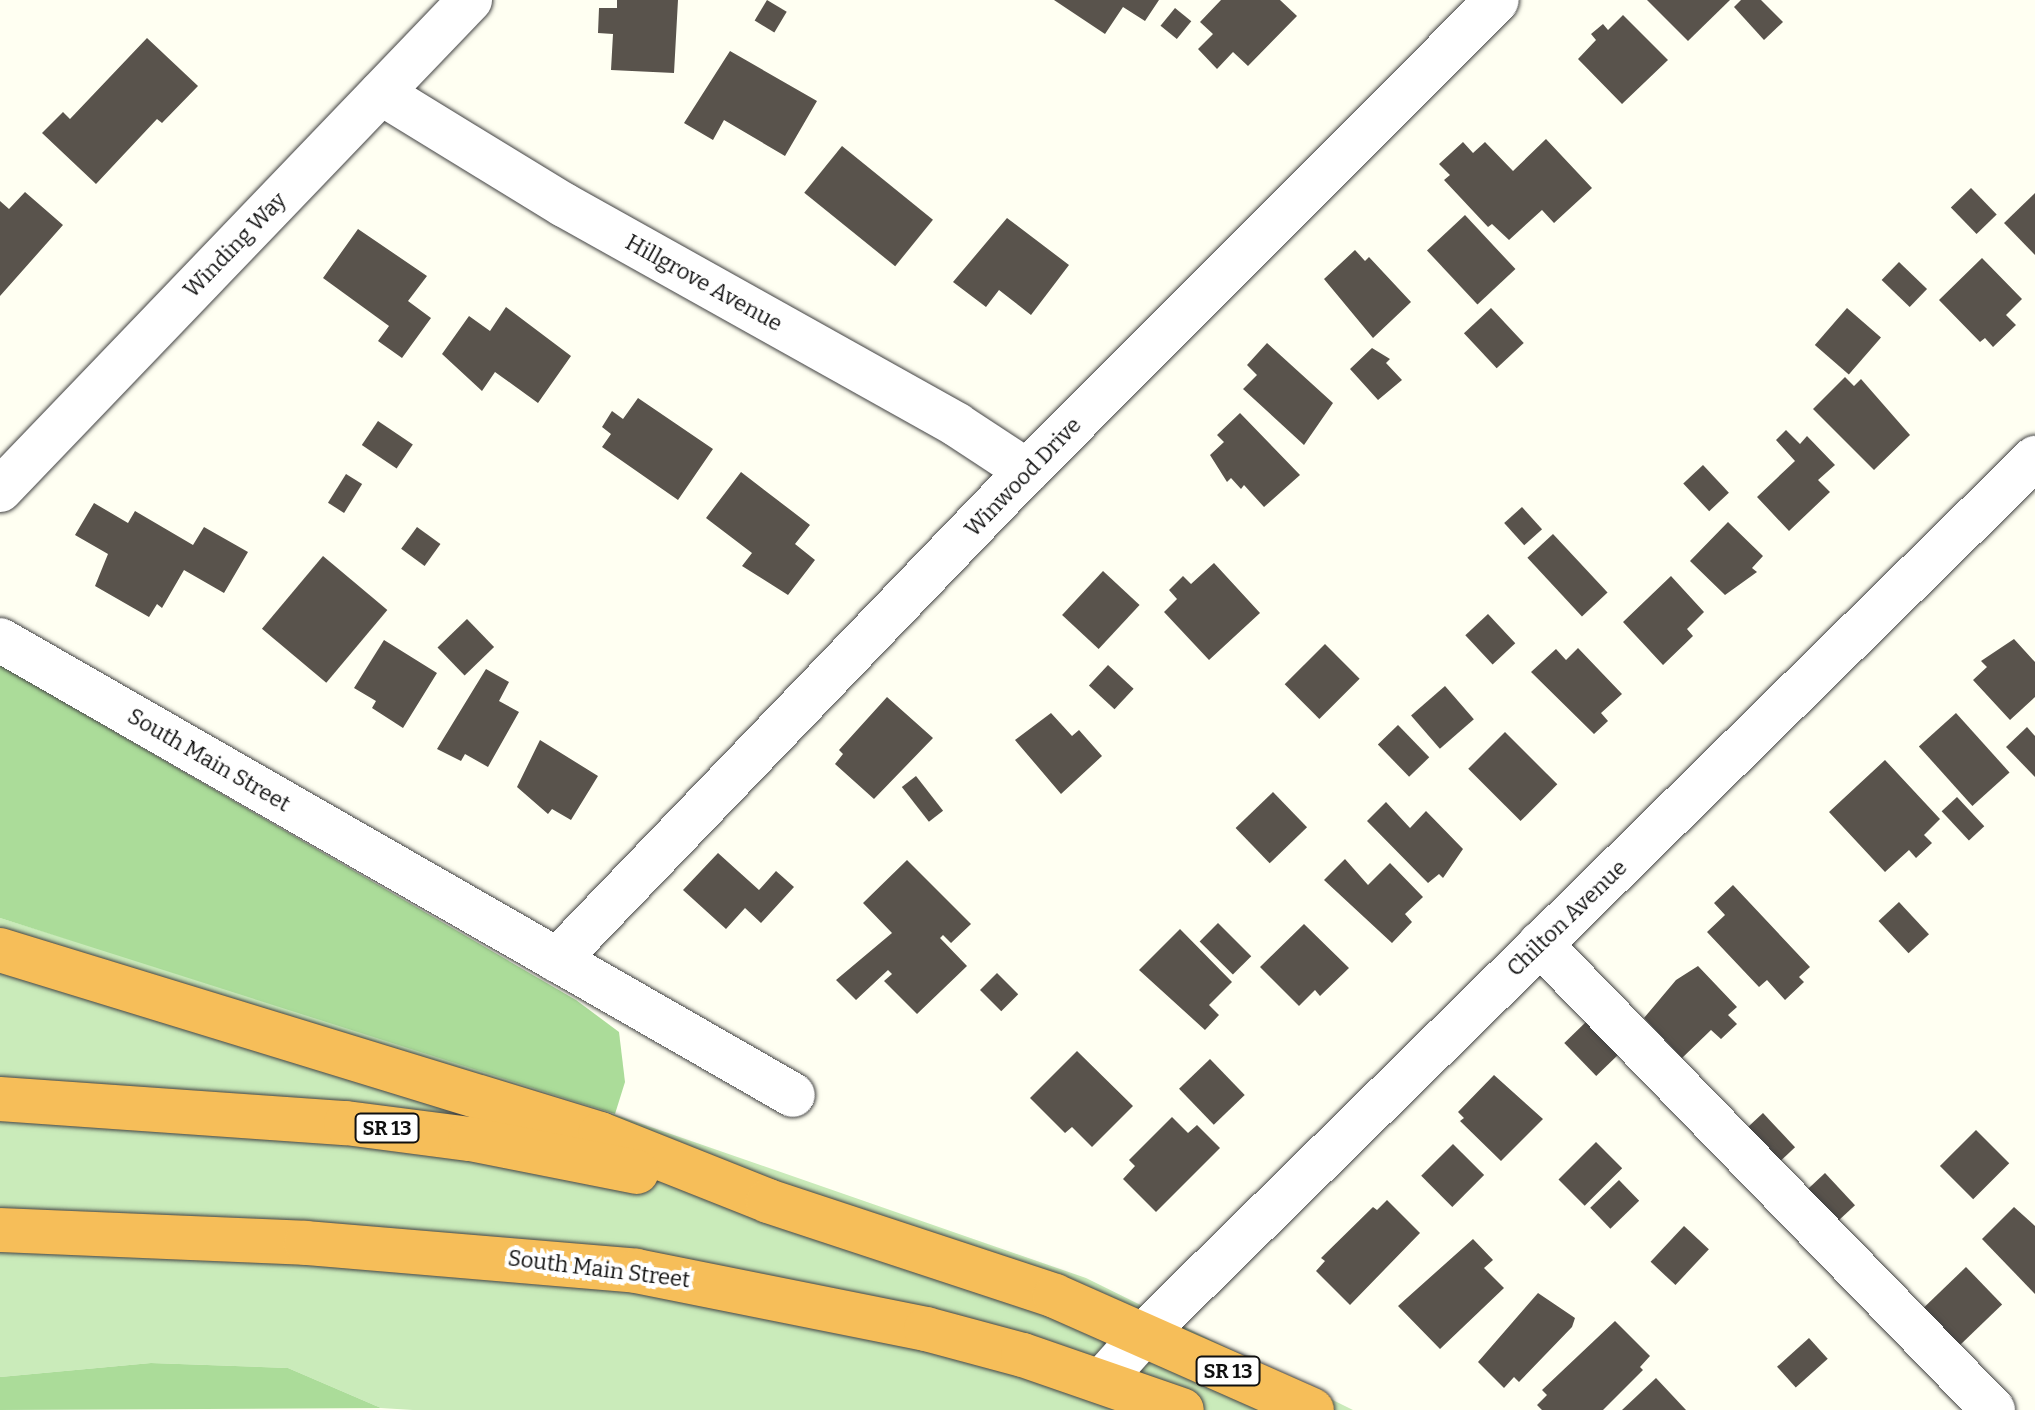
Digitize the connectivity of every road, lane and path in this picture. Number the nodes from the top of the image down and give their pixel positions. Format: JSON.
{"nodes":[{"id":1,"x":470,"y":0,"type":"edge"},
{"id":2,"x":1490,"y":2,"type":"edge"},
{"id":3,"x":381,"y":93,"type":"junction"},
{"id":4,"x":2035,"y":458,"type":"edge"},
{"id":5,"x":1027,"y":471,"type":"junction"},
{"id":6,"x":0,"y":490,"type":"edge"},
{"id":7,"x":0,"y":640,"type":"edge"},
{"id":8,"x":1540,"y":944,"type":"junction"},
{"id":9,"x":0,"y":950,"type":"edge"},
{"id":10,"x":557,"y":960,"type":"junction"},
{"id":11,"x":793,"y":1095,"type":"dead end"},
{"id":12,"x":0,"y":1099,"type":"edge"},
{"id":13,"x":768,"y":1201,"type":"junction"},
{"id":14,"x":0,"y":1230,"type":"edge"},
{"id":15,"x":1144,"y":1334,"type":"junction"},
{"id":16,"x":1102,"y":1381,"type":"junction"},
{"id":17,"x":1182,"y":1410,"type":"edge"},
{"id":18,"x":1312,"y":1410,"type":"edge"},
{"id":19,"x":1993,"y":1410,"type":"edge"}],
"edges":[{"from":1,"to":3,"type":"street","name":"Winding Way"},
{"from":2,"to":5,"type":"street","name":"Winwood Drive"},
{"from":3,"to":5,"type":"street","name":"Hillgrove Avenue"},
{"from":3,"to":6,"type":"street","name":"Winding Way"},
{"from":4,"to":8,"type":"street","name":"Chilton Avenue"},
{"from":5,"to":10,"type":"street","name":"Winwood Drive"},
{"from":7,"to":10,"type":"street","name":"South Main Street"},
{"from":8,"to":15,"type":"street","name":"Chilton Avenue"},
{"from":8,"to":19,"type":"street"},
{"from":9,"to":13,"type":"highway"},
{"from":10,"to":11,"type":"street","name":"South Main Street"},
{"from":12,"to":13,"type":"highway","number":"SR 13"},
{"from":13,"to":15,"type":"highway","number":"SR 13"},
{"from":14,"to":16,"type":"highway","name":"South Main Street","number":"SR 13"},
{"from":15,"to":16,"type":"street","name":"Chilton Avenue"},
{"from":15,"to":18,"type":"highway","number":"SR 13"},
{"from":16,"to":17,"type":"highway","name":"South Main Street","number":"SR 13"}]}
